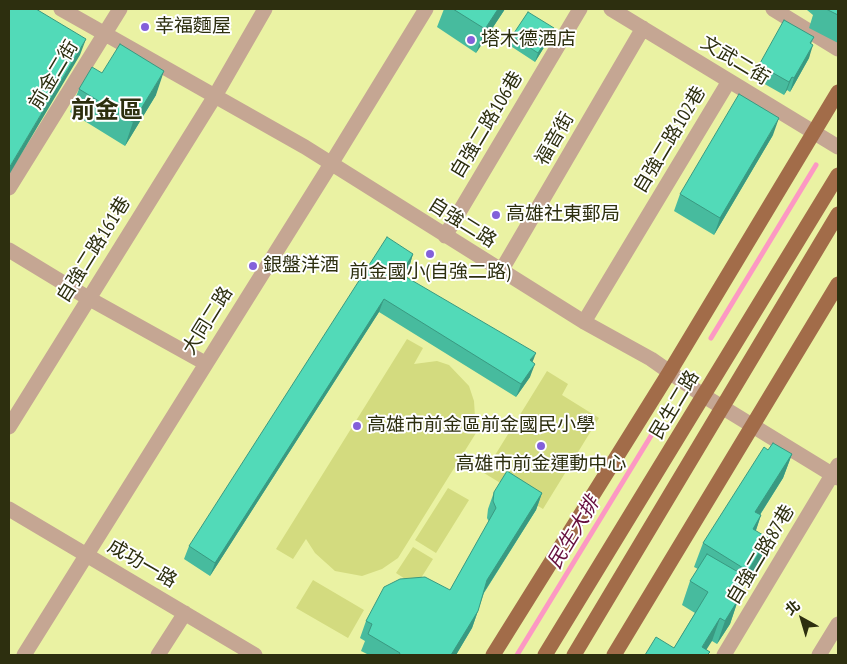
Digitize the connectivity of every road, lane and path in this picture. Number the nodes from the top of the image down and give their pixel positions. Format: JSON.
{"nodes":[{"id":1,"x":61,"y":9,"type":"edge"},
{"id":2,"x":120,"y":9,"type":"edge"},
{"id":3,"x":265,"y":9,"type":"edge"},
{"id":4,"x":426,"y":9,"type":"edge"},
{"id":5,"x":580,"y":9,"type":"edge"},
{"id":6,"x":611,"y":9,"type":"edge"},
{"id":7,"x":773,"y":9,"type":"edge"},
{"id":8,"x":643,"y":28,"type":"junction"},
{"id":9,"x":102,"y":33,"type":"junction"},
{"id":10,"x":838,"y":49,"type":"edge"},
{"id":11,"x":729,"y":80,"type":"junction"},
{"id":12,"x":838,"y":92,"type":"edge"},
{"id":13,"x":215,"y":96,"type":"junction"},
{"id":14,"x":814,"y":132,"type":"junction"},
{"id":15,"x":838,"y":147,"type":"edge"},
{"id":16,"x":331,"y":164,"type":"junction"},
{"id":17,"x":838,"y":175,"type":"edge"},
{"id":18,"x":9,"y":188,"type":"edge"},
{"id":19,"x":838,"y":214,"type":"edge"},
{"id":20,"x":445,"y":236,"type":"junction"},
{"id":21,"x":9,"y":250,"type":"edge"},
{"id":22,"x":501,"y":271,"type":"junction"},
{"id":23,"x":838,"y":284,"type":"edge"},
{"id":24,"x":88,"y":298,"type":"junction"},
{"id":25,"x":584,"y":322,"type":"junction"},
{"id":26,"x":205,"y":363,"type":"junction"},
{"id":27,"x":669,"y":373,"type":"junction"},
{"id":28,"x":704,"y":396,"type":"junction"},
{"id":29,"x":723,"y":408,"type":"junction"},
{"id":30,"x":751,"y":425,"type":"junction"},
{"id":31,"x":9,"y":427,"type":"edge"},
{"id":32,"x":836,"y":472,"type":"edge"},
{"id":33,"x":9,"y":509,"type":"edge"},
{"id":34,"x":86,"y":555,"type":"junction"},
{"id":35,"x":185,"y":613,"type":"junction"},
{"id":36,"x":838,"y":624,"type":"edge"},
{"id":37,"x":24,"y":655,"type":"edge"},
{"id":38,"x":158,"y":655,"type":"edge"},
{"id":39,"x":255,"y":655,"type":"edge"},
{"id":40,"x":493,"y":655,"type":"edge"},
{"id":41,"x":545,"y":655,"type":"edge"},
{"id":42,"x":574,"y":655,"type":"edge"},
{"id":43,"x":614,"y":655,"type":"edge"},
{"id":44,"x":724,"y":655,"type":"edge"},
{"id":45,"x":819,"y":655,"type":"edge"}],
"edges":[{"from":1,"to":9,"type":"street","name":"自強二路"},
{"from":2,"to":9,"type":"street","name":"前金二街"},
{"from":3,"to":13,"type":"street","name":"自強二路161巷"},
{"from":4,"to":16,"type":"street","name":"大同二路"},
{"from":5,"to":20,"type":"street","name":"自強二路106巷"},
{"from":6,"to":8,"type":"street","name":"文武二街"},
{"from":7,"to":10,"type":"street"},
{"from":8,"to":11,"type":"street","name":"文武二街"},
{"from":8,"to":22,"type":"street","name":"福音街"},
{"from":9,"to":13,"type":"street","name":"自強二路"},
{"from":9,"to":18,"type":"street","name":"前金二街"},
{"from":11,"to":14,"type":"street","name":"文武二街"},
{"from":11,"to":25,"type":"street","name":"自強二路102巷"},
{"from":12,"to":14,"type":"main road"},
{"from":13,"to":16,"type":"street","name":"自強二路"},
{"from":13,"to":24,"type":"street","name":"自強二路161巷"},
{"from":14,"to":15,"type":"street","name":"文武二街"},
{"from":14,"to":27,"type":"main road"},
{"from":16,"to":20,"type":"street","name":"自強二路"},
{"from":16,"to":26,"type":"street","name":"大同二路"},
{"from":17,"to":28,"type":"main road","name":"民生二路"},
{"from":19,"to":29,"type":"main road"},
{"from":20,"to":22,"type":"street","name":"自強二路"},
{"from":21,"to":24,"type":"street"},
{"from":22,"to":25,"type":"street","name":"自強二路"},
{"from":23,"to":30,"type":"main road"},
{"from":24,"to":26,"type":"street"},
{"from":24,"to":31,"type":"street","name":"自強二路161巷"},
{"from":25,"to":27,"type":"street","name":"自強二路"},
{"from":26,"to":34,"type":"street","name":"大同二路"},
{"from":27,"to":28,"type":"street","name":"自強二路"},
{"from":27,"to":40,"type":"main road"},
{"from":28,"to":29,"type":"street","name":"自強二路"},
{"from":28,"to":41,"type":"main road","name":"民生二路"},
{"from":29,"to":30,"type":"street","name":"自強二路"},
{"from":29,"to":42,"type":"main road"},
{"from":30,"to":32,"type":"street","name":"自強二路"},
{"from":30,"to":43,"type":"main road"},
{"from":32,"to":44,"type":"street","name":"自強二路87巷"},
{"from":33,"to":34,"type":"street","name":"成功一路"},
{"from":34,"to":35,"type":"street","name":"成功一路"},
{"from":34,"to":37,"type":"street","name":"大同二路"},
{"from":35,"to":38,"type":"street"},
{"from":35,"to":39,"type":"street","name":"成功一路"},
{"from":36,"to":45,"type":"street"}]}
